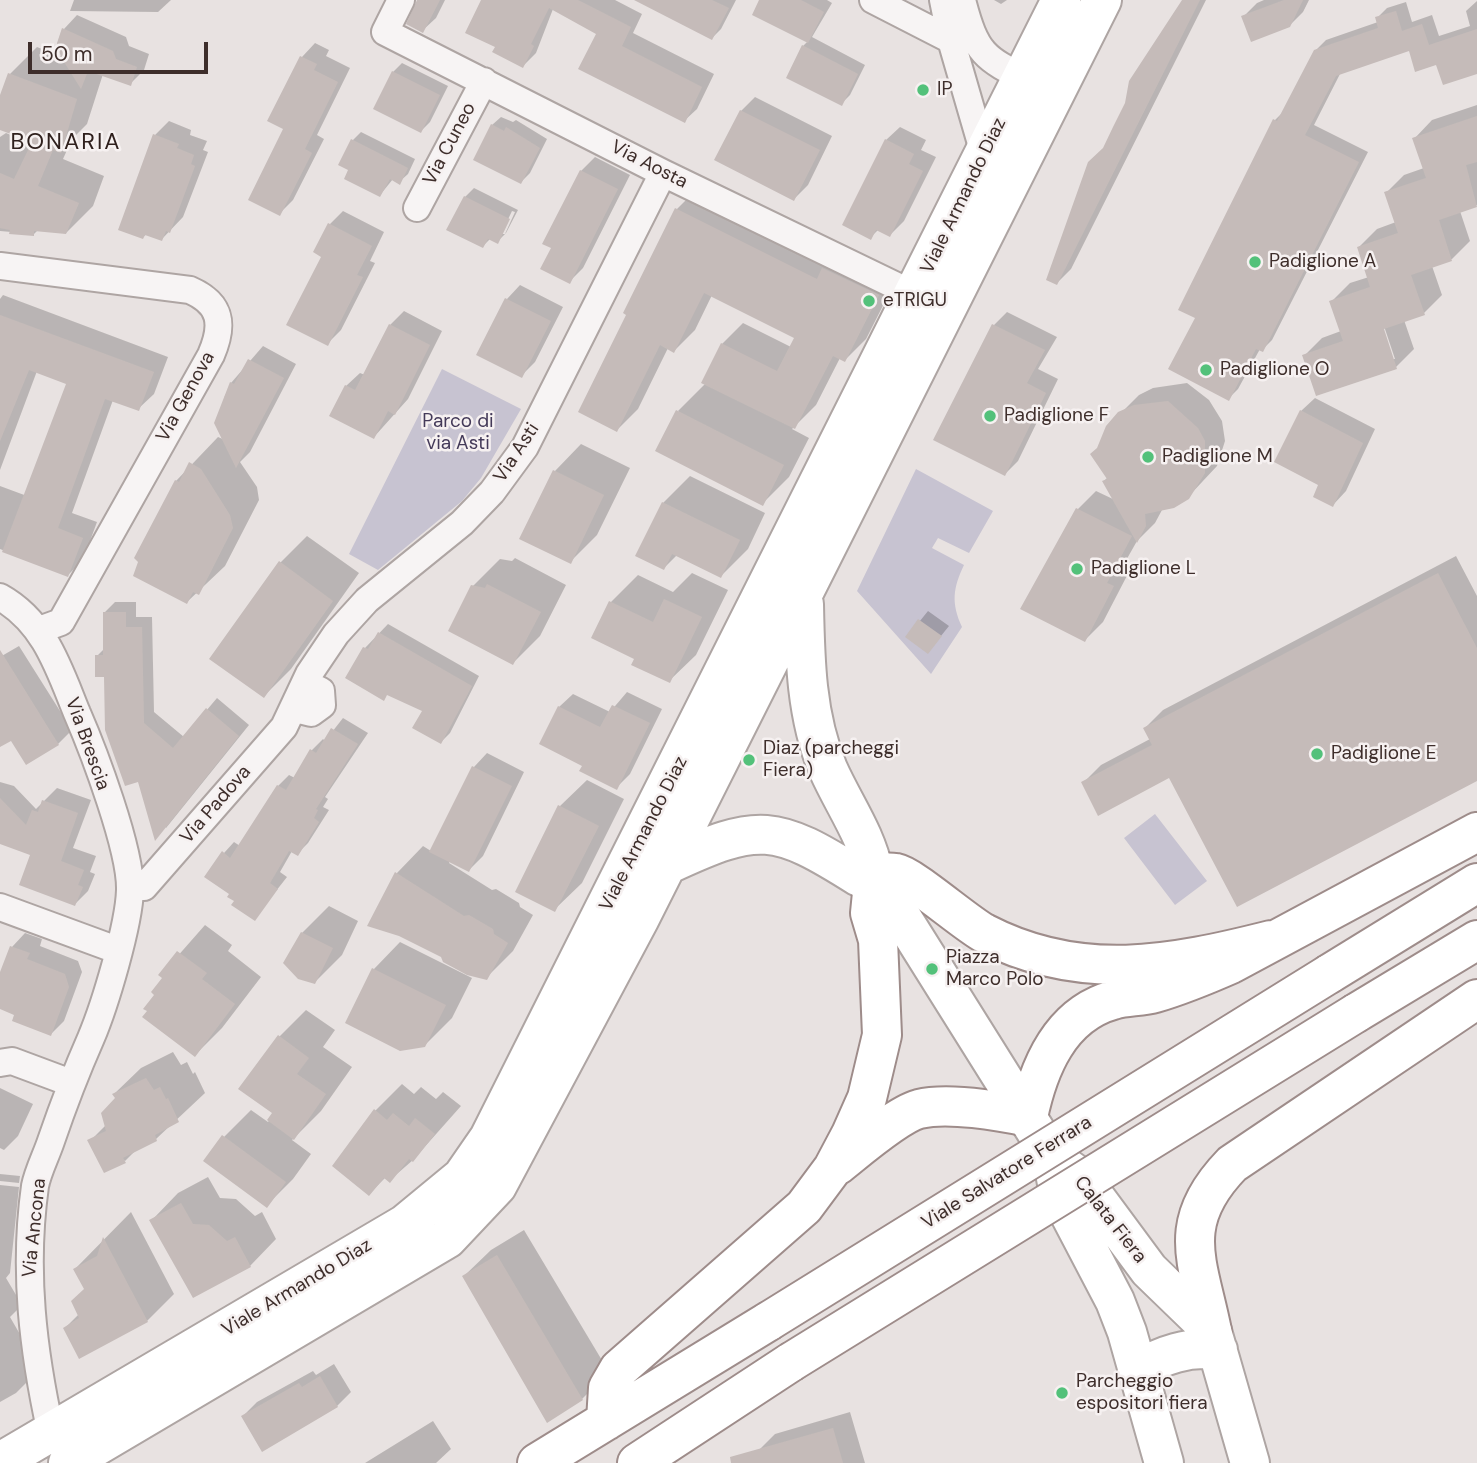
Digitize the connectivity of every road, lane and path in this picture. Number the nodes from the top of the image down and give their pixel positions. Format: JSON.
{"nodes":[{"id":1,"x":401,"y":0,"type":"edge"},
{"id":2,"x":873,"y":0,"type":"edge"},
{"id":3,"x":943,"y":0,"type":"edge"},
{"id":4,"x":962,"y":0,"type":"edge"},
{"id":5,"x":1062,"y":0,"type":"edge"},
{"id":6,"x":1102,"y":0,"type":"edge"},
{"id":7,"x":951,"y":40,"type":"junction"},
{"id":8,"x":484,"y":81,"type":"junction"},
{"id":9,"x":1040,"y":85,"type":"junction"},
{"id":10,"x":988,"y":147,"type":"junction"},
{"id":11,"x":663,"y":173,"type":"junction"},
{"id":12,"x":417,"y":208,"type":"dead end"},
{"id":13,"x":0,"y":266,"type":"edge"},
{"id":14,"x":915,"y":295,"type":"junction"},
{"id":15,"x":804,"y":594,"type":"junction"},
{"id":16,"x":0,"y":597,"type":"edge"},
{"id":17,"x":39,"y":630,"type":"junction"},
{"id":18,"x":305,"y":682,"type":"joint"},
{"id":19,"x":1477,"y":832,"type":"edge"},
{"id":20,"x":669,"y":864,"type":"junction"},
{"id":21,"x":874,"y":873,"type":"junction"},
{"id":22,"x":1477,"y":883,"type":"edge"},
{"id":23,"x":129,"y":900,"type":"junction"},
{"id":24,"x":0,"y":907,"type":"edge"},
{"id":25,"x":1271,"y":940,"type":"junction"},
{"id":26,"x":1477,"y":940,"type":"edge"},
{"id":27,"x":117,"y":950,"type":"junction"},
{"id":28,"x":1477,"y":999,"type":"edge"},
{"id":29,"x":0,"y":1063,"type":"edge"},
{"id":30,"x":71,"y":1083,"type":"junction"},
{"id":31,"x":1028,"y":1117,"type":"junction"},
{"id":32,"x":1052,"y":1157,"type":"junction"},
{"id":33,"x":833,"y":1168,"type":"junction"},
{"id":34,"x":1218,"y":1348,"type":"junction"},
{"id":35,"x":1139,"y":1377,"type":"junction"},
{"id":36,"x":606,"y":1421,"type":"junction"},
{"id":37,"x":64,"y":1455,"type":"edge"},
{"id":38,"x":0,"y":1462,"type":"edge"},
{"id":39,"x":537,"y":1463,"type":"edge"},
{"id":40,"x":638,"y":1463,"type":"edge"},
{"id":41,"x":1164,"y":1463,"type":"edge"},
{"id":42,"x":1250,"y":1463,"type":"edge"}],
"edges":[{"from":1,"to":8,"type":"street","name":"Via Aosta"},
{"from":2,"to":7,"type":"street"},
{"from":3,"to":7,"type":"street"},
{"from":4,"to":9,"type":"street"},
{"from":5,"to":9,"type":"main road","name":"Viale Armando Diaz"},
{"from":6,"to":9,"type":"main road","name":"Viale Armando Diaz"},
{"from":7,"to":10,"type":"street"},
{"from":8,"to":11,"type":"street","name":"Via Aosta"},
{"from":8,"to":12,"type":"street","name":"Via Cuneo"},
{"from":9,"to":10,"type":"main road","name":"Viale Armando Diaz"},
{"from":9,"to":15,"type":"main road","name":"Viale Armando Diaz"},
{"from":10,"to":14,"type":"main road","name":"Viale Armando Diaz"},
{"from":11,"to":14,"type":"street","name":"Via Aosta"},
{"from":11,"to":18,"type":"street","name":"Via Asti"},
{"from":13,"to":17,"type":"street","name":"Via Genova"},
{"from":14,"to":37,"type":"main road","name":"Viale Armando Diaz"},
{"from":15,"to":20,"type":"main road","name":"Viale Armando Diaz"},
{"from":15,"to":21,"type":"main road"},
{"from":16,"to":17,"type":"street","name":"Via Brescia"},
{"from":17,"to":23,"type":"street","name":"Via Brescia"},
{"from":18,"to":23,"type":"street","name":"Via Padova"},
{"from":19,"to":25,"type":"main road"},
{"from":20,"to":21,"type":"main road"},
{"from":20,"to":37,"type":"main road","name":"Viale Armando Diaz"},
{"from":21,"to":25,"type":"main road"},
{"from":21,"to":31,"type":"main road"},
{"from":21,"to":33,"type":"main road"},
{"from":22,"to":36,"type":"main road","name":"Viale Salvatore Ferrara","bridge":true},
{"from":23,"to":27,"type":"street","name":"Via Ancona"},
{"from":24,"to":27,"type":"street"},
{"from":25,"to":31,"type":"main road"},
{"from":26,"to":40,"type":"main road","bridge":true},
{"from":27,"to":30,"type":"street","name":"Via Ancona"},
{"from":28,"to":34,"type":"main road"},
{"from":29,"to":30,"type":"street"},
{"from":30,"to":37,"type":"street","name":"Via Ancona"},
{"from":31,"to":32,"type":"main road"},
{"from":31,"to":33,"type":"main road"},
{"from":32,"to":34,"type":"main road","name":"Calata Fiera"},
{"from":32,"to":35,"type":"main road","name":"Calata Fiera"},
{"from":33,"to":36,"type":"main road"},
{"from":34,"to":35,"type":"main road"},
{"from":34,"to":42,"type":"main road"},
{"from":35,"to":41,"type":"main road","name":"Calata Fiera"},
{"from":36,"to":39,"type":"main road","name":"Viale Salvatore Ferrara"},
{"from":37,"to":38,"type":"main road","name":"Viale Armando Diaz"}]}
